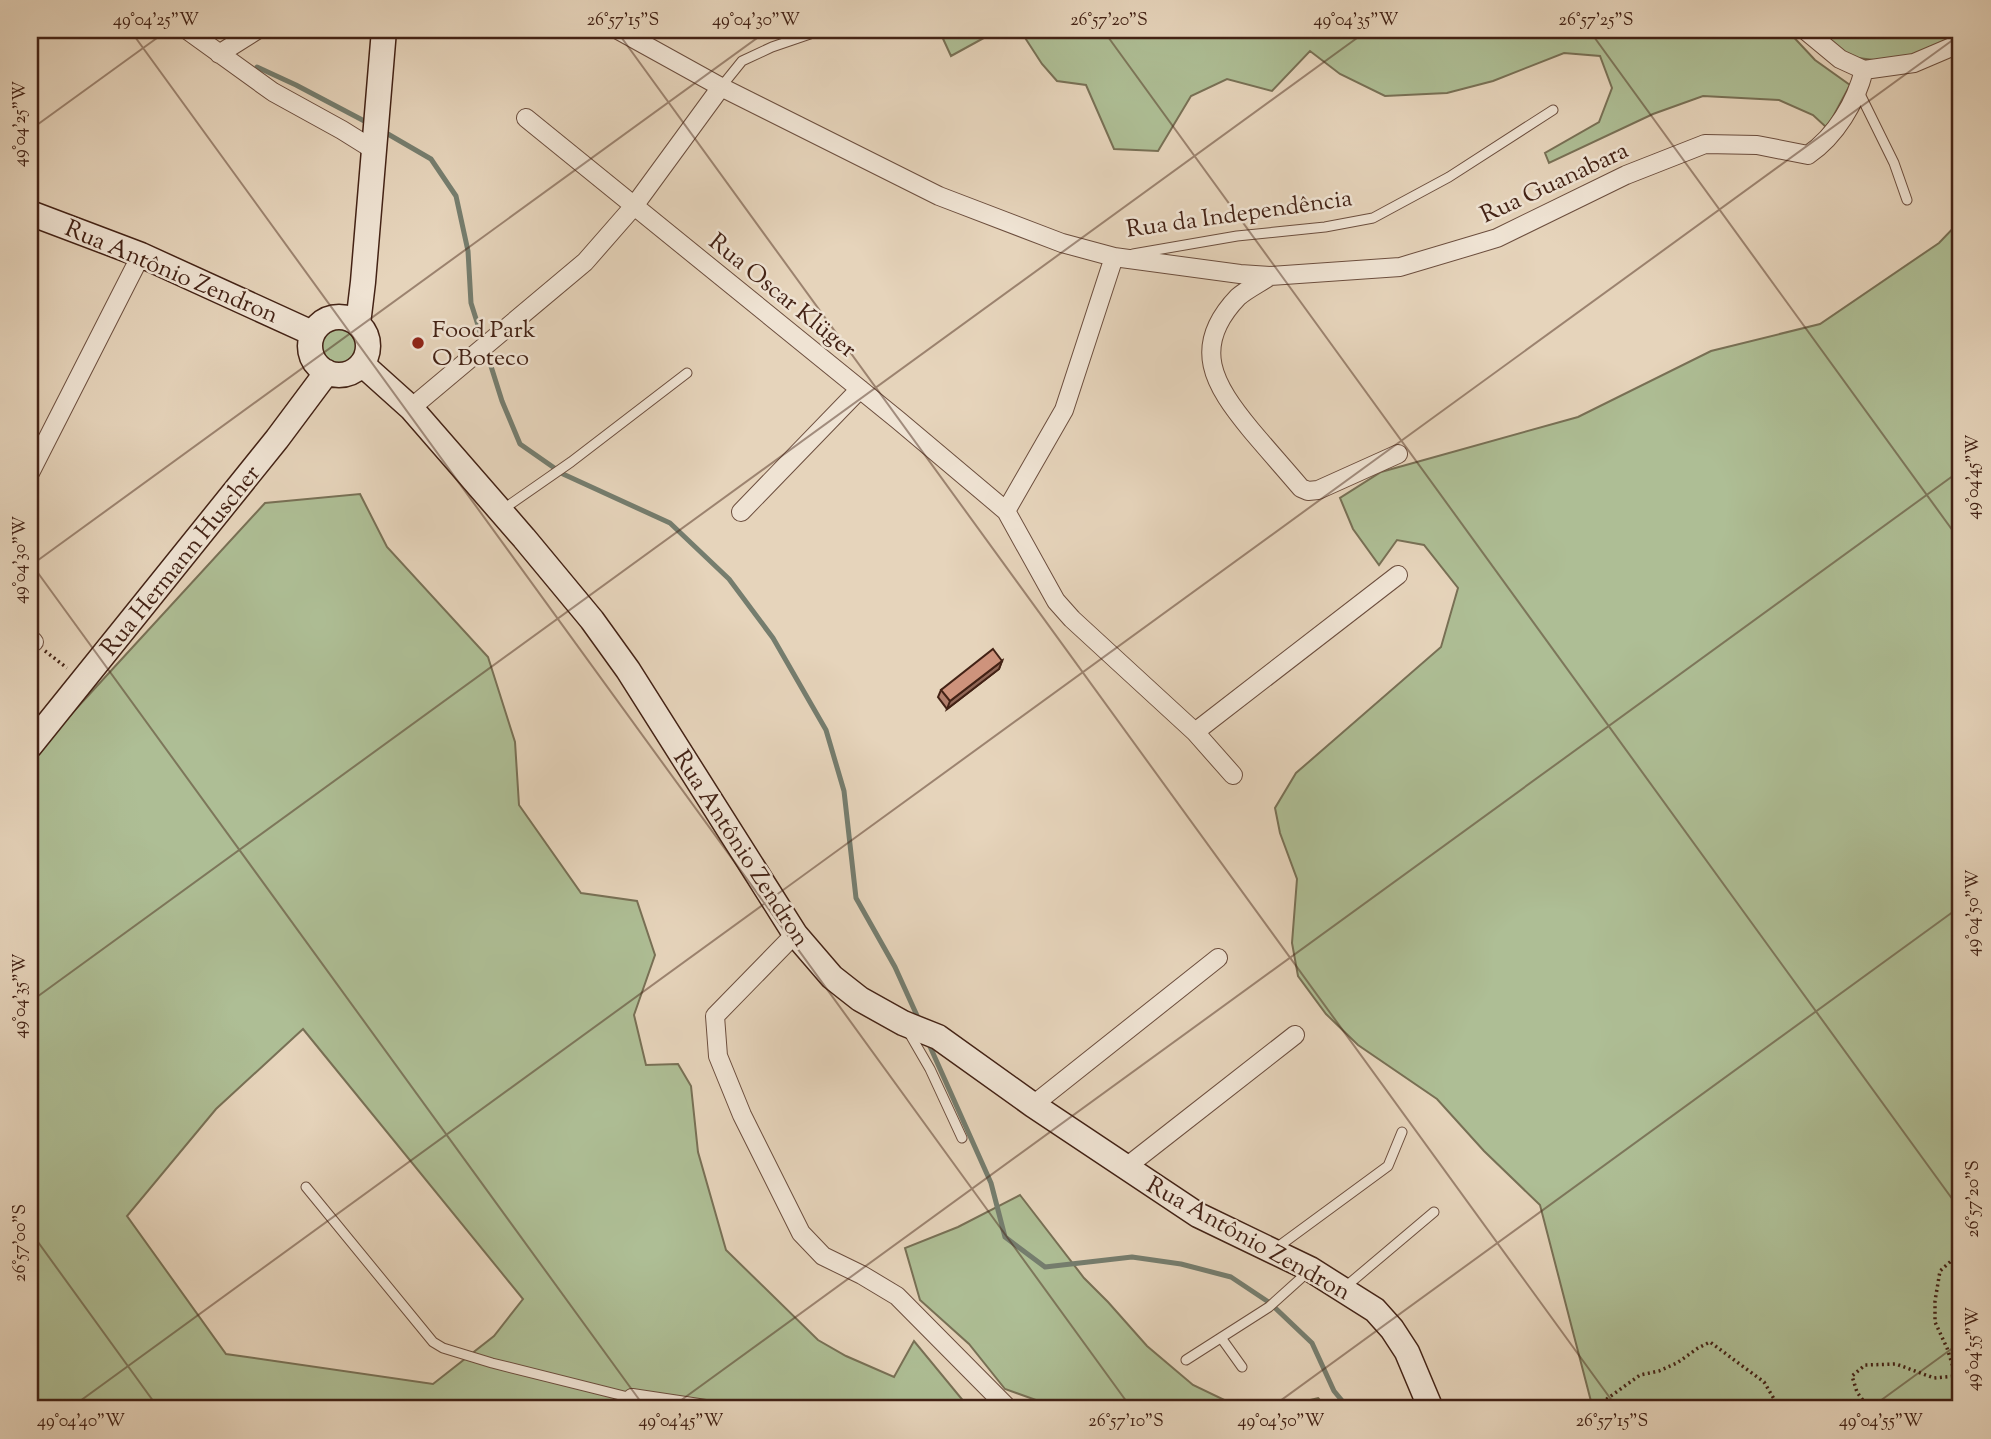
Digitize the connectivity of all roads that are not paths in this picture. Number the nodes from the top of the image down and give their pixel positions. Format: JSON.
{"nodes":[{"id":1,"x":187,"y":30,"type":"edge"},
{"id":2,"x":257,"y":30,"type":"edge"},
{"id":3,"x":384,"y":30,"type":"edge"},
{"id":4,"x":618,"y":30,"type":"edge"},
{"id":5,"x":1805,"y":30,"type":"edge"},
{"id":6,"x":810,"y":34,"type":"dead end"},
{"id":7,"x":1961,"y":43,"type":"edge"},
{"id":8,"x":219,"y":54,"type":"junction"},
{"id":9,"x":1864,"y":70,"type":"junction"},
{"id":10,"x":720,"y":87,"type":"junction"},
{"id":11,"x":1859,"y":92,"type":"junction"},
{"id":12,"x":1553,"y":110,"type":"dead end"},
{"id":13,"x":526,"y":118,"type":"dead end"},
{"id":14,"x":374,"y":146,"type":"junction"},
{"id":15,"x":1907,"y":200,"type":"dead end"},
{"id":16,"x":634,"y":206,"type":"junction"},
{"id":17,"x":30,"y":213,"type":"edge"},
{"id":18,"x":141,"y":256,"type":"junction"},
{"id":19,"x":1114,"y":257,"type":"junction"},
{"id":20,"x":1270,"y":276,"type":"junction"},
{"id":21,"x":358,"y":324,"type":"junction"},
{"id":22,"x":312,"y":333,"type":"junction"},
{"id":23,"x":362,"y":364,"type":"junction"},
{"id":24,"x":327,"y":373,"type":"junction"},
{"id":25,"x":687,"y":373,"type":"dead end"},
{"id":26,"x":860,"y":389,"type":"junction"},
{"id":27,"x":411,"y":408,"type":"junction"},
{"id":28,"x":1398,"y":453,"type":"dead end"},
{"id":29,"x":30,"y":473,"type":"edge"},
{"id":30,"x":500,"y":511,"type":"junction"},
{"id":31,"x":1006,"y":511,"type":"junction"},
{"id":32,"x":741,"y":512,"type":"dead end"},
{"id":33,"x":1398,"y":575,"type":"dead end"},
{"id":34,"x":1195,"y":732,"type":"junction"},
{"id":35,"x":30,"y":746,"type":"edge"},
{"id":36,"x":1233,"y":775,"type":"dead end"},
{"id":37,"x":795,"y":934,"type":"junction"},
{"id":38,"x":1218,"y":958,"type":"dead end"},
{"id":39,"x":918,"y":1029,"type":"junction"},
{"id":40,"x":1295,"y":1035,"type":"dead end"},
{"id":41,"x":1033,"y":1105,"type":"junction"},
{"id":42,"x":1402,"y":1132,"type":"dead end"},
{"id":43,"x":962,"y":1138,"type":"dead end"},
{"id":44,"x":1125,"y":1168,"type":"junction"},
{"id":45,"x":306,"y":1188,"type":"dead end"},
{"id":46,"x":1434,"y":1212,"type":"dead end"},
{"id":47,"x":1273,"y":1251,"type":"junction"},
{"id":48,"x":1310,"y":1269,"type":"junction"},
{"id":49,"x":1342,"y":1289,"type":"junction"},
{"id":50,"x":1222,"y":1339,"type":"junction"},
{"id":51,"x":1186,"y":1360,"type":"dead end"},
{"id":52,"x":1242,"y":1367,"type":"dead end"},
{"id":53,"x":630,"y":1404,"type":"edge"},
{"id":54,"x":705,"y":1409,"type":"edge"},
{"id":55,"x":1009,"y":1409,"type":"edge"},
{"id":56,"x":1431,"y":1409,"type":"edge"}],
"edges":[{"from":1,"to":8,"type":"street"},
{"from":2,"to":8,"type":"street"},
{"from":3,"to":14,"type":"street"},
{"from":4,"to":10,"type":"street","name":"Rua da Independência"},
{"from":5,"to":9,"type":"street"},
{"from":6,"to":10,"type":"lane"},
{"from":7,"to":9,"type":"street"},
{"from":8,"to":14,"type":"street"},
{"from":9,"to":11,"type":"street","name":"Rua Guanabara"},
{"from":10,"to":16,"type":"street"},
{"from":10,"to":19,"type":"street","name":"Rua da Independência"},
{"from":11,"to":15,"type":"lane"},
{"from":11,"to":20,"type":"street","name":"Rua Guanabara"},
{"from":12,"to":19,"type":"lane","name":"Rua da Independência"},
{"from":13,"to":16,"type":"street","name":"Rua Oscar Klüger"},
{"from":14,"to":21,"type":"street"},
{"from":16,"to":26,"type":"street","name":"Rua Oscar Klüger"},
{"from":16,"to":27,"type":"street"},
{"from":17,"to":18,"type":"street","name":"Rua Antônio Zendron"},
{"from":18,"to":22,"type":"street","name":"Rua Antônio Zendron"},
{"from":18,"to":29,"type":"street"},
{"from":19,"to":20,"type":"street","name":"Rua Guanabara"},
{"from":19,"to":31,"type":"street"},
{"from":20,"to":28,"type":"street"},
{"from":21,"to":22,"type":"street"},
{"from":21,"to":23,"type":"street"},
{"from":22,"to":24,"type":"street"},
{"from":23,"to":24,"type":"street"},
{"from":23,"to":27,"type":"street","name":"Rua Antônio Zendron"},
{"from":24,"to":35,"type":"street","name":"Rua Hermann Huscher"},
{"from":25,"to":30,"type":"lane"},
{"from":26,"to":31,"type":"street","name":"Rua Oscar Klüger"},
{"from":26,"to":32,"type":"street"},
{"from":27,"to":30,"type":"street","name":"Rua Antônio Zendron"},
{"from":30,"to":37,"type":"street","name":"Rua Antônio Zendron"},
{"from":31,"to":34,"type":"street"},
{"from":33,"to":34,"type":"street"},
{"from":34,"to":36,"type":"street"},
{"from":37,"to":39,"type":"street","name":"Rua Antônio Zendron"},
{"from":37,"to":55,"type":"street"},
{"from":38,"to":41,"type":"street"},
{"from":39,"to":41,"type":"street","name":"Rua Antônio Zendron"},
{"from":39,"to":43,"type":"lane"},
{"from":40,"to":44,"type":"street"},
{"from":41,"to":44,"type":"street","name":"Rua Antônio Zendron"},
{"from":42,"to":47,"type":"lane"},
{"from":44,"to":47,"type":"street","name":"Rua Antônio Zendron"},
{"from":45,"to":53,"type":"lane"},
{"from":46,"to":49,"type":"lane"},
{"from":47,"to":48,"type":"street","name":"Rua Antônio Zendron"},
{"from":48,"to":49,"type":"street","name":"Rua Antônio Zendron"},
{"from":48,"to":50,"type":"lane"},
{"from":49,"to":56,"type":"street","name":"Rua Antônio Zendron"},
{"from":50,"to":51,"type":"lane"},
{"from":50,"to":52,"type":"lane"},
{"from":53,"to":54,"type":"street"}]}
